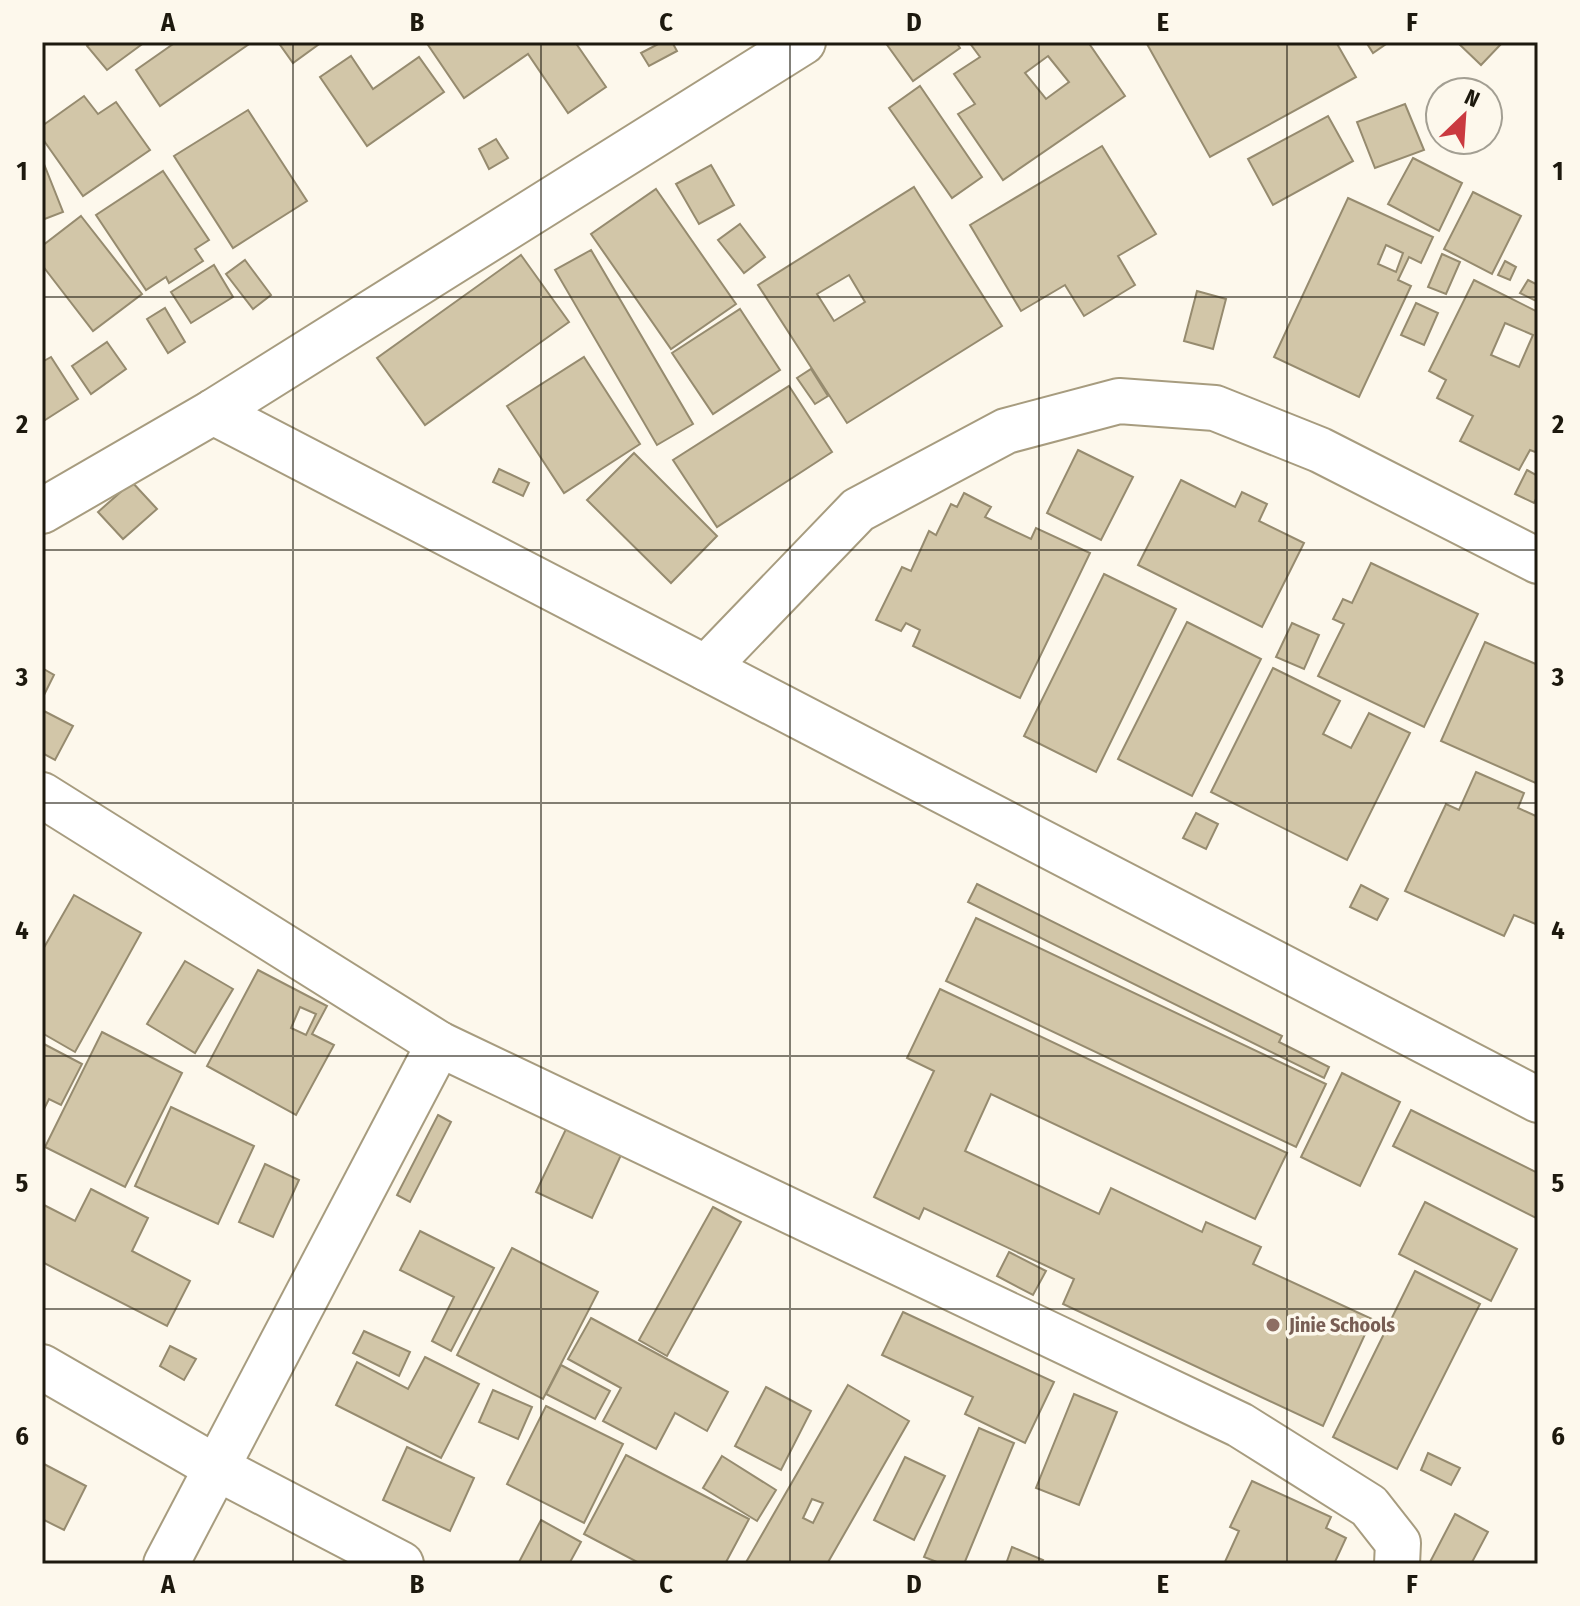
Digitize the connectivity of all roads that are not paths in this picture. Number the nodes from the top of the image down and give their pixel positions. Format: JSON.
{"nodes":[{"id":1,"x":785,"y":47,"type":"edge"},
{"id":2,"x":213,"y":412,"type":"junction"},
{"id":3,"x":42,"y":511,"type":"edge"},
{"id":4,"x":1538,"y":561,"type":"edge"},
{"id":5,"x":706,"y":668,"type":"junction"},
{"id":6,"x":42,"y":795,"type":"edge"},
{"id":7,"x":439,"y":1044,"type":"junction"},
{"id":8,"x":1538,"y":1100,"type":"edge"},
{"id":9,"x":42,"y":1367,"type":"edge"},
{"id":10,"x":217,"y":1468,"type":"junction"},
{"id":11,"x":166,"y":1564,"type":"edge"},
{"id":12,"x":401,"y":1564,"type":"edge"},
{"id":13,"x":1397,"y":1564,"type":"edge"}],
"edges":[{"from":1,"to":2,"type":"street"},
{"from":2,"to":3,"type":"street"},
{"from":2,"to":5,"type":"street"},
{"from":4,"to":5,"type":"street"},
{"from":5,"to":8,"type":"street"},
{"from":6,"to":7,"type":"street"},
{"from":7,"to":10,"type":"street"},
{"from":7,"to":13,"type":"street"},
{"from":9,"to":10,"type":"street"},
{"from":10,"to":11,"type":"street"},
{"from":10,"to":12,"type":"street"}]}
